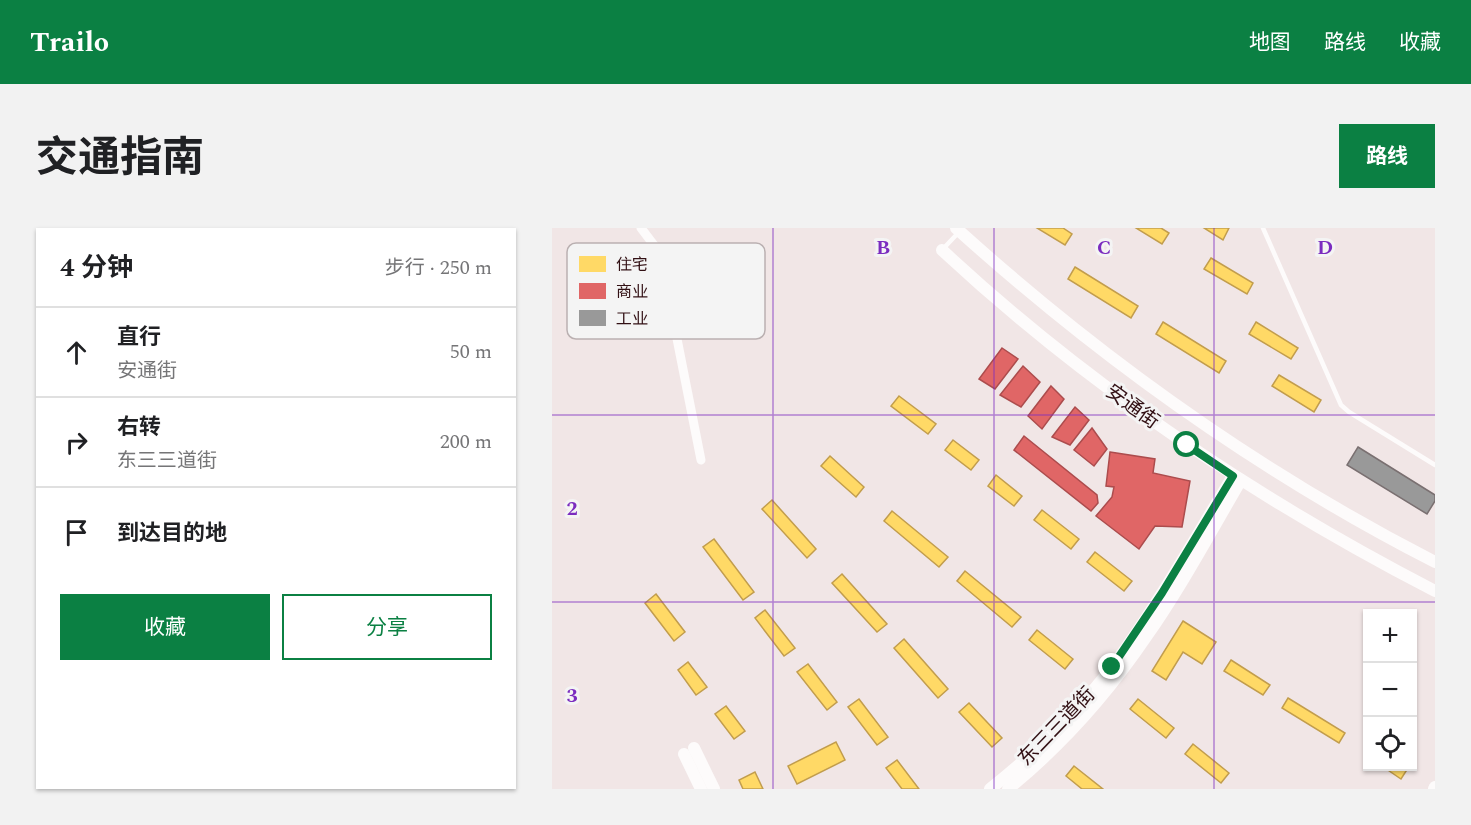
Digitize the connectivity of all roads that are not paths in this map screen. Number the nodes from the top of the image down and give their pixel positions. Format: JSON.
{"nodes":[{"id":1,"x":641,"y":228,"type":"edge"},
{"id":2,"x":1263,"y":228,"type":"edge"},
{"id":3,"x":958,"y":230,"type":"edge"},
{"id":4,"x":652,"y":243,"type":"edge"},
{"id":5,"x":942,"y":250,"type":"joint"},
{"id":6,"x":677,"y":339,"type":"edge"},
{"id":7,"x":701,"y":460,"type":"dead end"},
{"id":8,"x":1435,"y":465,"type":"edge"},
{"id":9,"x":1237,"y":478,"type":"junction"},
{"id":10,"x":1435,"y":562,"type":"edge"},
{"id":11,"x":1435,"y":591,"type":"edge"},
{"id":12,"x":701,"y":789,"type":"edge"},
{"id":13,"x":714,"y":789,"type":"edge"},
{"id":14,"x":990,"y":789,"type":"edge"},
{"id":15,"x":1008,"y":789,"type":"edge"}],
"edges":[{"from":1,"to":4,"type":"street"},
{"from":2,"to":8,"type":"lane"},
{"from":3,"to":5,"type":"lane"},
{"from":3,"to":10,"type":"main road","name":"安通街"},
{"from":5,"to":9,"type":"main road","name":"安通街"},
{"from":6,"to":7,"type":"street"},
{"from":9,"to":11,"type":"main road","name":"安通街"},
{"from":9,"to":14,"type":"main road","name":"东三三道街"},
{"from":9,"to":15,"type":"main road","name":"东三三道街"},
{"from":12,"to":13,"type":"main road"}]}
